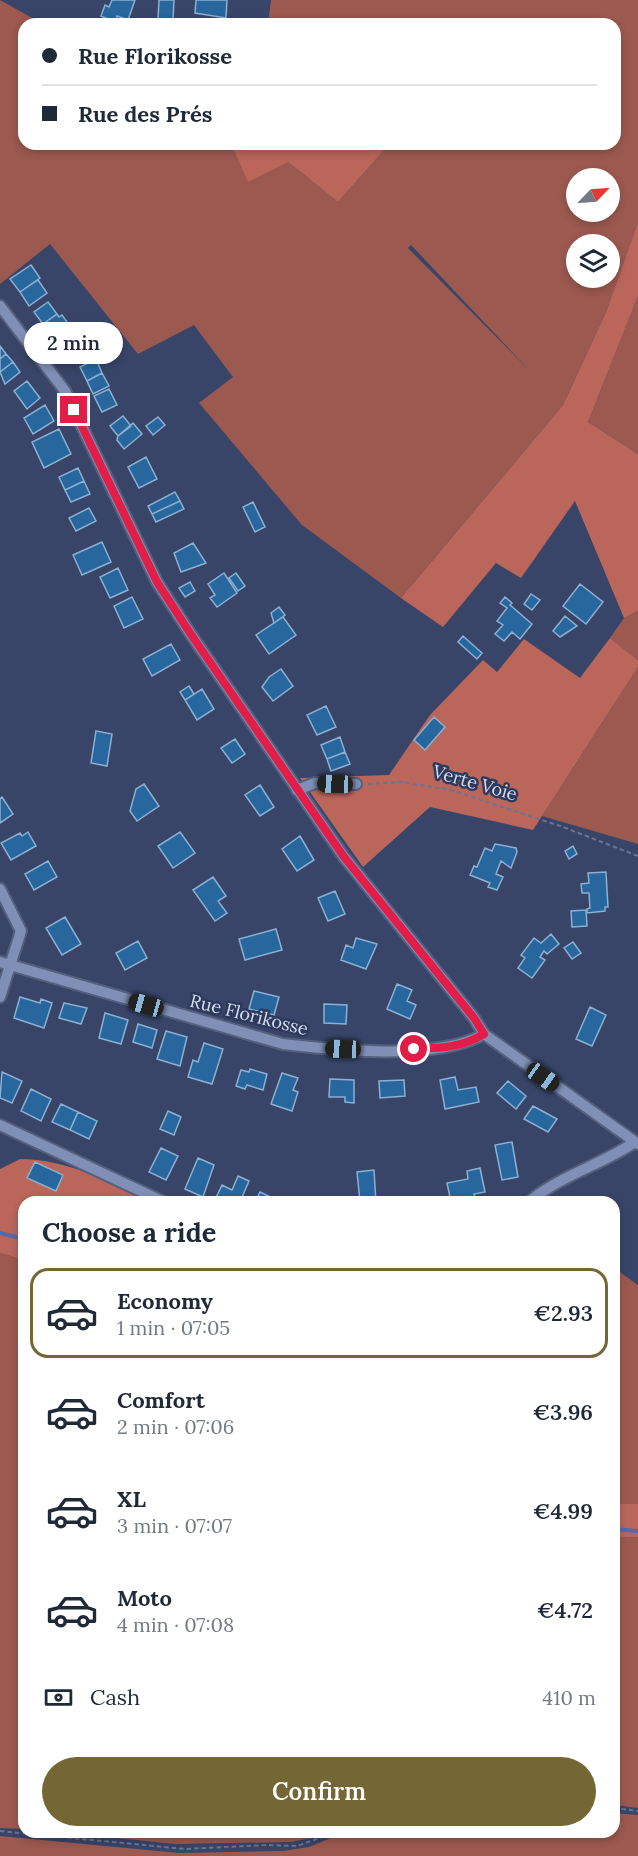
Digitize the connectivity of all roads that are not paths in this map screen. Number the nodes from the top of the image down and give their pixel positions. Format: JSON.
{"nodes":[{"id":1,"x":0,"y":306,"type":"edge"},
{"id":2,"x":356,"y":784,"type":"road end"},
{"id":3,"x":297,"y":790,"type":"junction"},
{"id":4,"x":0,"y":889,"type":"edge"},
{"id":5,"x":5,"y":964,"type":"edge"},
{"id":6,"x":0,"y":997,"type":"edge"},
{"id":7,"x":484,"y":1034,"type":"junction"},
{"id":8,"x":0,"y":1125,"type":"edge"},
{"id":9,"x":636,"y":1143,"type":"edge"},
{"id":10,"x":151,"y":1196,"type":"edge"},
{"id":11,"x":536,"y":1196,"type":"edge"}],
"edges":[{"from":1,"to":3,"type":"street"},
{"from":2,"to":3,"type":"street"},
{"from":3,"to":7,"type":"street"},
{"from":4,"to":5,"type":"street"},
{"from":5,"to":6,"type":"street"},
{"from":5,"to":7,"type":"street","name":"Rue Florikosse"},
{"from":7,"to":9,"type":"street"},
{"from":8,"to":10,"type":"street"},
{"from":9,"to":11,"type":"street"}]}
